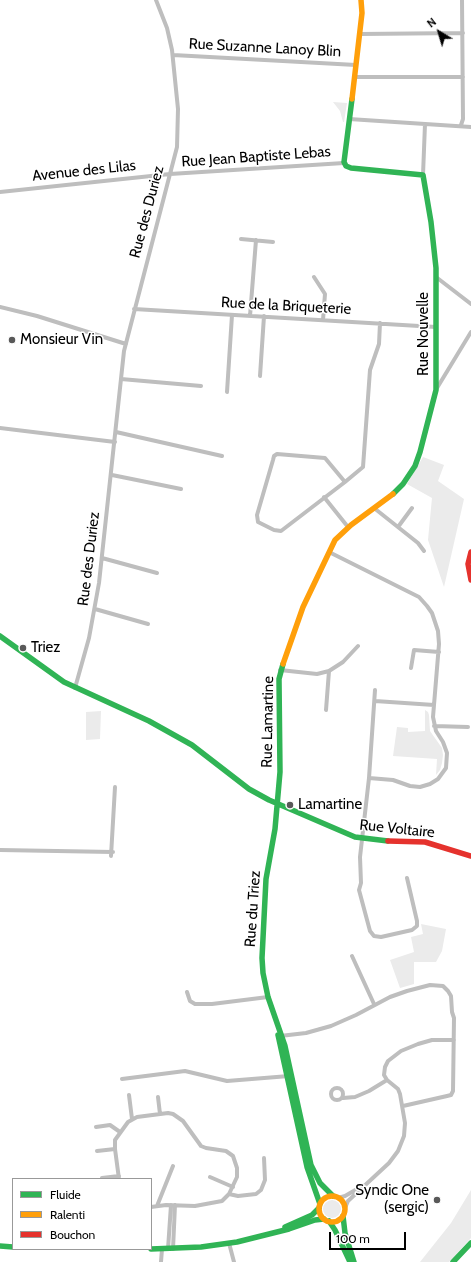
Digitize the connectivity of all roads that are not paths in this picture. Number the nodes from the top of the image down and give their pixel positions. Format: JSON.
{"nodes":[{"id":1,"x":156,"y":0,"type":"edge"},
{"id":2,"x":361,"y":0,"type":"edge"},
{"id":3,"x":462,"y":0,"type":"edge"},
{"id":4,"x":463,"y":33,"type":"junction"},
{"id":5,"x":360,"y":34,"type":"junction"},
{"id":6,"x":173,"y":55,"type":"junction"},
{"id":7,"x":356,"y":66,"type":"junction"},
{"id":8,"x":463,"y":76,"type":"junction"},
{"id":9,"x":355,"y":77,"type":"junction"},
{"id":10,"x":349,"y":119,"type":"junction"},
{"id":11,"x":426,"y":124,"type":"junction"},
{"id":12,"x":461,"y":125,"type":"junction"},
{"id":13,"x":471,"y":127,"type":"edge"},
{"id":14,"x":344,"y":163,"type":"junction"},
{"id":15,"x":170,"y":174,"type":"junction"},
{"id":16,"x":423,"y":175,"type":"junction"},
{"id":17,"x":0,"y":192,"type":"edge"},
{"id":18,"x":241,"y":239,"type":"dead end"},
{"id":19,"x":256,"y":240,"type":"junction"},
{"id":20,"x":273,"y":242,"type":"dead end"},
{"id":21,"x":314,"y":277,"type":"dead end"},
{"id":22,"x":436,"y":277,"type":"junction"},
{"id":23,"x":471,"y":304,"type":"edge"},
{"id":24,"x":0,"y":307,"type":"edge"},
{"id":25,"x":134,"y":309,"type":"junction"},
{"id":26,"x":232,"y":315,"type":"junction"},
{"id":27,"x":250,"y":316,"type":"junction"},
{"id":28,"x":264,"y":316,"type":"junction"},
{"id":29,"x":323,"y":320,"type":"junction"},
{"id":30,"x":380,"y":323,"type":"junction"},
{"id":31,"x":436,"y":327,"type":"junction"},
{"id":32,"x":471,"y":332,"type":"edge"},
{"id":33,"x":126,"y":344,"type":"junction"},
{"id":34,"x":260,"y":376,"type":"dead end"},
{"id":35,"x":121,"y":379,"type":"junction"},
{"id":36,"x":201,"y":386,"type":"dead end"},
{"id":37,"x":436,"y":390,"type":"junction"},
{"id":38,"x":226,"y":392,"type":"dead end"},
{"id":39,"x":0,"y":428,"type":"edge"},
{"id":40,"x":116,"y":432,"type":"junction"},
{"id":41,"x":115,"y":442,"type":"junction"},
{"id":42,"x":222,"y":456,"type":"dead end"},
{"id":43,"x":112,"y":475,"type":"junction"},
{"id":44,"x":345,"y":482,"type":"junction"},
{"id":45,"x":181,"y":489,"type":"dead end"},
{"id":46,"x":324,"y":497,"type":"junction"},
{"id":47,"x":374,"y":508,"type":"junction"},
{"id":48,"x":412,"y":508,"type":"dead end"},
{"id":49,"x":398,"y":527,"type":"junction"},
{"id":50,"x":348,"y":528,"type":"junction"},
{"id":51,"x":329,"y":552,"type":"junction"},
{"id":52,"x":424,"y":552,"type":"dead end"},
{"id":53,"x":471,"y":552,"type":"edge"},
{"id":54,"x":102,"y":558,"type":"junction"},
{"id":55,"x":157,"y":573,"type":"dead end"},
{"id":56,"x":471,"y":580,"type":"edge"},
{"id":57,"x":95,"y":609,"type":"junction"},
{"id":58,"x":148,"y":624,"type":"dead end"},
{"id":59,"x":1,"y":637,"type":"edge"},
{"id":60,"x":358,"y":646,"type":"dead end"},
{"id":61,"x":438,"y":652,"type":"junction"},
{"id":62,"x":411,"y":668,"type":"dead end"},
{"id":63,"x":280,"y":670,"type":"junction"},
{"id":64,"x":329,"y":671,"type":"junction"},
{"id":65,"x":75,"y":688,"type":"junction"},
{"id":66,"x":375,"y":690,"type":"dead end"},
{"id":67,"x":375,"y":701,"type":"junction"},
{"id":68,"x":434,"y":705,"type":"junction"},
{"id":69,"x":326,"y":710,"type":"dead end"},
{"id":70,"x":434,"y":726,"type":"junction"},
{"id":71,"x":468,"y":727,"type":"dead end"},
{"id":72,"x":369,"y":778,"type":"junction"},
{"id":73,"x":115,"y":787,"type":"dead end"},
{"id":74,"x":277,"y":804,"type":"junction"},
{"id":75,"x":362,"y":839,"type":"junction"},
{"id":76,"x":0,"y":850,"type":"edge"},
{"id":77,"x":471,"y":856,"type":"edge"},
{"id":78,"x":407,"y":878,"type":"dead end"},
{"id":79,"x":352,"y":956,"type":"dead end"},
{"id":80,"x":187,"y":992,"type":"dead end"},
{"id":81,"x":268,"y":996,"type":"junction"},
{"id":82,"x":374,"y":1004,"type":"junction"},
{"id":83,"x":280,"y":1036,"type":"junction"},
{"id":84,"x":454,"y":1040,"type":"junction"},
{"id":85,"x":289,"y":1076,"type":"junction"},
{"id":86,"x":122,"y":1079,"type":"dead end"},
{"id":87,"x":387,"y":1080,"type":"junction"},
{"id":88,"x":129,"y":1095,"type":"dead end"},
{"id":89,"x":158,"y":1097,"type":"dead end"},
{"id":90,"x":343,"y":1098,"type":"dead end"},
{"id":91,"x":403,"y":1106,"type":"junction"},
{"id":92,"x":160,"y":1114,"type":"junction"},
{"id":93,"x":132,"y":1119,"type":"junction"},
{"id":94,"x":96,"y":1127,"type":"dead end"},
{"id":95,"x":120,"y":1132,"type":"junction"},
{"id":96,"x":115,"y":1149,"type":"junction"},
{"id":97,"x":97,"y":1151,"type":"dead end"},
{"id":98,"x":264,"y":1158,"type":"dead end"},
{"id":99,"x":173,"y":1166,"type":"dead end"},
{"id":100,"x":119,"y":1177,"type":"edge"},
{"id":101,"x":210,"y":1177,"type":"dead end"},
{"id":102,"x":102,"y":1178,"type":"edge"},
{"id":103,"x":368,"y":1183,"type":"junction"},
{"id":104,"x":233,"y":1187,"type":"junction"},
{"id":105,"x":229,"y":1194,"type":"junction"},
{"id":106,"x":336,"y":1197,"type":"junction"},
{"id":107,"x":173,"y":1205,"type":"junction"},
{"id":108,"x":157,"y":1206,"type":"junction"},
{"id":109,"x":320,"y":1206,"type":"junction"},
{"id":110,"x":152,"y":1207,"type":"edge"},
{"id":111,"x":345,"y":1208,"type":"junction"},
{"id":112,"x":343,"y":1216,"type":"junction"},
{"id":113,"x":327,"y":1220,"type":"junction"},
{"id":114,"x":275,"y":1232,"type":"junction"},
{"id":115,"x":229,"y":1243,"type":"junction"},
{"id":116,"x":471,"y":1243,"type":"edge"},
{"id":117,"x":0,"y":1246,"type":"edge"},
{"id":118,"x":12,"y":1247,"type":"edge"},
{"id":119,"x":152,"y":1249,"type":"edge"},
{"id":120,"x":167,"y":1249,"type":"junction"},
{"id":121,"x":161,"y":1262,"type":"edge"},
{"id":122,"x":234,"y":1262,"type":"edge"},
{"id":123,"x":350,"y":1262,"type":"edge"},
{"id":124,"x":354,"y":1262,"type":"edge"},
{"id":125,"x":453,"y":1262,"type":"edge"}],
"edges":[{"from":1,"to":6,"type":"street","name":"Rue des Duriez"},
{"from":2,"to":5,"type":"main road"},
{"from":3,"to":4,"type":"street"},
{"from":4,"to":5,"type":"street"},
{"from":4,"to":8,"type":"street"},
{"from":5,"to":7,"type":"main road"},
{"from":6,"to":7,"type":"street","name":"Rue Suzanne Lanoy Blin"},
{"from":6,"to":15,"type":"street","name":"Rue des Duriez"},
{"from":7,"to":9,"type":"main road"},
{"from":8,"to":9,"type":"street"},
{"from":8,"to":12,"type":"street"},
{"from":9,"to":10,"type":"main road"},
{"from":10,"to":11,"type":"street"},
{"from":10,"to":14,"type":"main road"},
{"from":11,"to":12,"type":"street"},
{"from":11,"to":16,"type":"street"},
{"from":12,"to":13,"type":"street"},
{"from":14,"to":15,"type":"street","name":"Rue Jean Baptiste Lebas"},
{"from":14,"to":16,"type":"main road"},
{"from":15,"to":17,"type":"street","name":"Avenue des Lilas"},
{"from":15,"to":25,"type":"street","name":"Rue des Duriez"},
{"from":16,"to":22,"type":"main road","name":"Rue Nouvelle"},
{"from":18,"to":19,"type":"street"},
{"from":19,"to":20,"type":"street"},
{"from":19,"to":27,"type":"street"},
{"from":21,"to":29,"type":"street"},
{"from":22,"to":23,"type":"street"},
{"from":22,"to":31,"type":"main road","name":"Rue Nouvelle"},
{"from":24,"to":33,"type":"street"},
{"from":25,"to":26,"type":"street","name":"Rue de la Briqueterie"},
{"from":25,"to":33,"type":"street","name":"Rue des Duriez"},
{"from":26,"to":27,"type":"street","name":"Rue de la Briqueterie"},
{"from":26,"to":38,"type":"street"},
{"from":27,"to":28,"type":"street","name":"Rue de la Briqueterie"},
{"from":28,"to":29,"type":"street","name":"Rue de la Briqueterie"},
{"from":28,"to":34,"type":"street"},
{"from":29,"to":30,"type":"street","name":"Rue de la Briqueterie"},
{"from":30,"to":31,"type":"street","name":"Rue de la Briqueterie"},
{"from":30,"to":44,"type":"street"},
{"from":31,"to":37,"type":"main road","name":"Rue Nouvelle"},
{"from":32,"to":37,"type":"street"},
{"from":33,"to":35,"type":"street","name":"Rue des Duriez"},
{"from":35,"to":36,"type":"street"},
{"from":35,"to":40,"type":"street","name":"Rue des Duriez"},
{"from":37,"to":47,"type":"main road","name":"Rue Nouvelle"},
{"from":39,"to":41,"type":"street"},
{"from":40,"to":41,"type":"street","name":"Rue des Duriez"},
{"from":40,"to":42,"type":"street"},
{"from":41,"to":43,"type":"street","name":"Rue des Duriez"},
{"from":43,"to":45,"type":"street"},
{"from":43,"to":54,"type":"street","name":"Rue des Duriez"},
{"from":44,"to":46,"type":"street"},
{"from":44,"to":46,"type":"street"},
{"from":46,"to":50,"type":"street"},
{"from":47,"to":49,"type":"street"},
{"from":47,"to":50,"type":"main road","name":"Rue Lamartine"},
{"from":48,"to":49,"type":"street"},
{"from":49,"to":52,"type":"street"},
{"from":50,"to":51,"type":"main road","name":"Rue Lamartine"},
{"from":51,"to":61,"type":"street"},
{"from":51,"to":63,"type":"main road","name":"Rue Lamartine"},
{"from":53,"to":56,"type":"main road"},
{"from":54,"to":55,"type":"street"},
{"from":54,"to":57,"type":"street","name":"Rue des Duriez"},
{"from":57,"to":58,"type":"street"},
{"from":57,"to":65,"type":"street","name":"Rue des Duriez"},
{"from":59,"to":65,"type":"main road","name":"Rue Voltaire"},
{"from":60,"to":64,"type":"street"},
{"from":61,"to":62,"type":"street"},
{"from":61,"to":68,"type":"street"},
{"from":63,"to":64,"type":"street"},
{"from":63,"to":74,"type":"main road","name":"Rue Lamartine"},
{"from":64,"to":69,"type":"street"},
{"from":65,"to":74,"type":"main road","name":"Rue Voltaire"},
{"from":66,"to":67,"type":"street"},
{"from":67,"to":68,"type":"street"},
{"from":67,"to":72,"type":"street"},
{"from":68,"to":70,"type":"street"},
{"from":70,"to":71,"type":"street"},
{"from":70,"to":72,"type":"street"},
{"from":72,"to":75,"type":"street"},
{"from":73,"to":76,"type":"street"},
{"from":74,"to":75,"type":"main road","name":"Rue Voltaire"},
{"from":74,"to":81,"type":"main road","name":"Rue du Triez"},
{"from":75,"to":77,"type":"main road","name":"Rue Voltaire"},
{"from":75,"to":78,"type":"street"},
{"from":79,"to":82,"type":"street"},
{"from":80,"to":81,"type":"street"},
{"from":81,"to":83,"type":"main road","name":"Rue du Triez"},
{"from":82,"to":83,"type":"street"},
{"from":82,"to":84,"type":"street"},
{"from":83,"to":85,"type":"main road","name":"Rue du Triez"},
{"from":84,"to":87,"type":"street"},
{"from":84,"to":91,"type":"street"},
{"from":85,"to":86,"type":"street"},
{"from":85,"to":106,"type":"main road","name":"Rue du Triez"},
{"from":85,"to":109,"type":"main road","name":"Rue du Triez"},
{"from":87,"to":90,"type":"street"},
{"from":87,"to":91,"type":"street"},
{"from":88,"to":93,"type":"street"},
{"from":89,"to":92,"type":"street"},
{"from":91,"to":103,"type":"street"},
{"from":92,"to":93,"type":"street"},
{"from":92,"to":104,"type":"street"},
{"from":93,"to":95,"type":"street"},
{"from":94,"to":95,"type":"street"},
{"from":95,"to":96,"type":"street"},
{"from":96,"to":97,"type":"street"},
{"from":96,"to":100,"type":"street"},
{"from":98,"to":105,"type":"street"},
{"from":99,"to":108,"type":"street"},
{"from":100,"to":102,"type":"street"},
{"from":101,"to":104,"type":"street"},
{"from":103,"to":106,"type":"street"},
{"from":103,"to":111,"type":"street"},
{"from":104,"to":105,"type":"street"},
{"from":105,"to":107,"type":"street"},
{"from":106,"to":109,"type":"main road"},
{"from":106,"to":111,"type":"main road"},
{"from":107,"to":108,"type":"street"},
{"from":107,"to":120,"type":"street"},
{"from":108,"to":110,"type":"street"},
{"from":109,"to":113,"type":"main road"},
{"from":109,"to":114,"type":"main road"},
{"from":111,"to":112,"type":"main road"},
{"from":112,"to":113,"type":"main road"},
{"from":112,"to":124,"type":"main road"},
{"from":113,"to":114,"type":"main road"},
{"from":113,"to":123,"type":"main road"},
{"from":114,"to":115,"type":"main road"},
{"from":115,"to":120,"type":"main road"},
{"from":115,"to":122,"type":"street"},
{"from":116,"to":125,"type":"main road"},
{"from":117,"to":118,"type":"main road"},
{"from":119,"to":120,"type":"main road"},
{"from":120,"to":121,"type":"street"}]}
